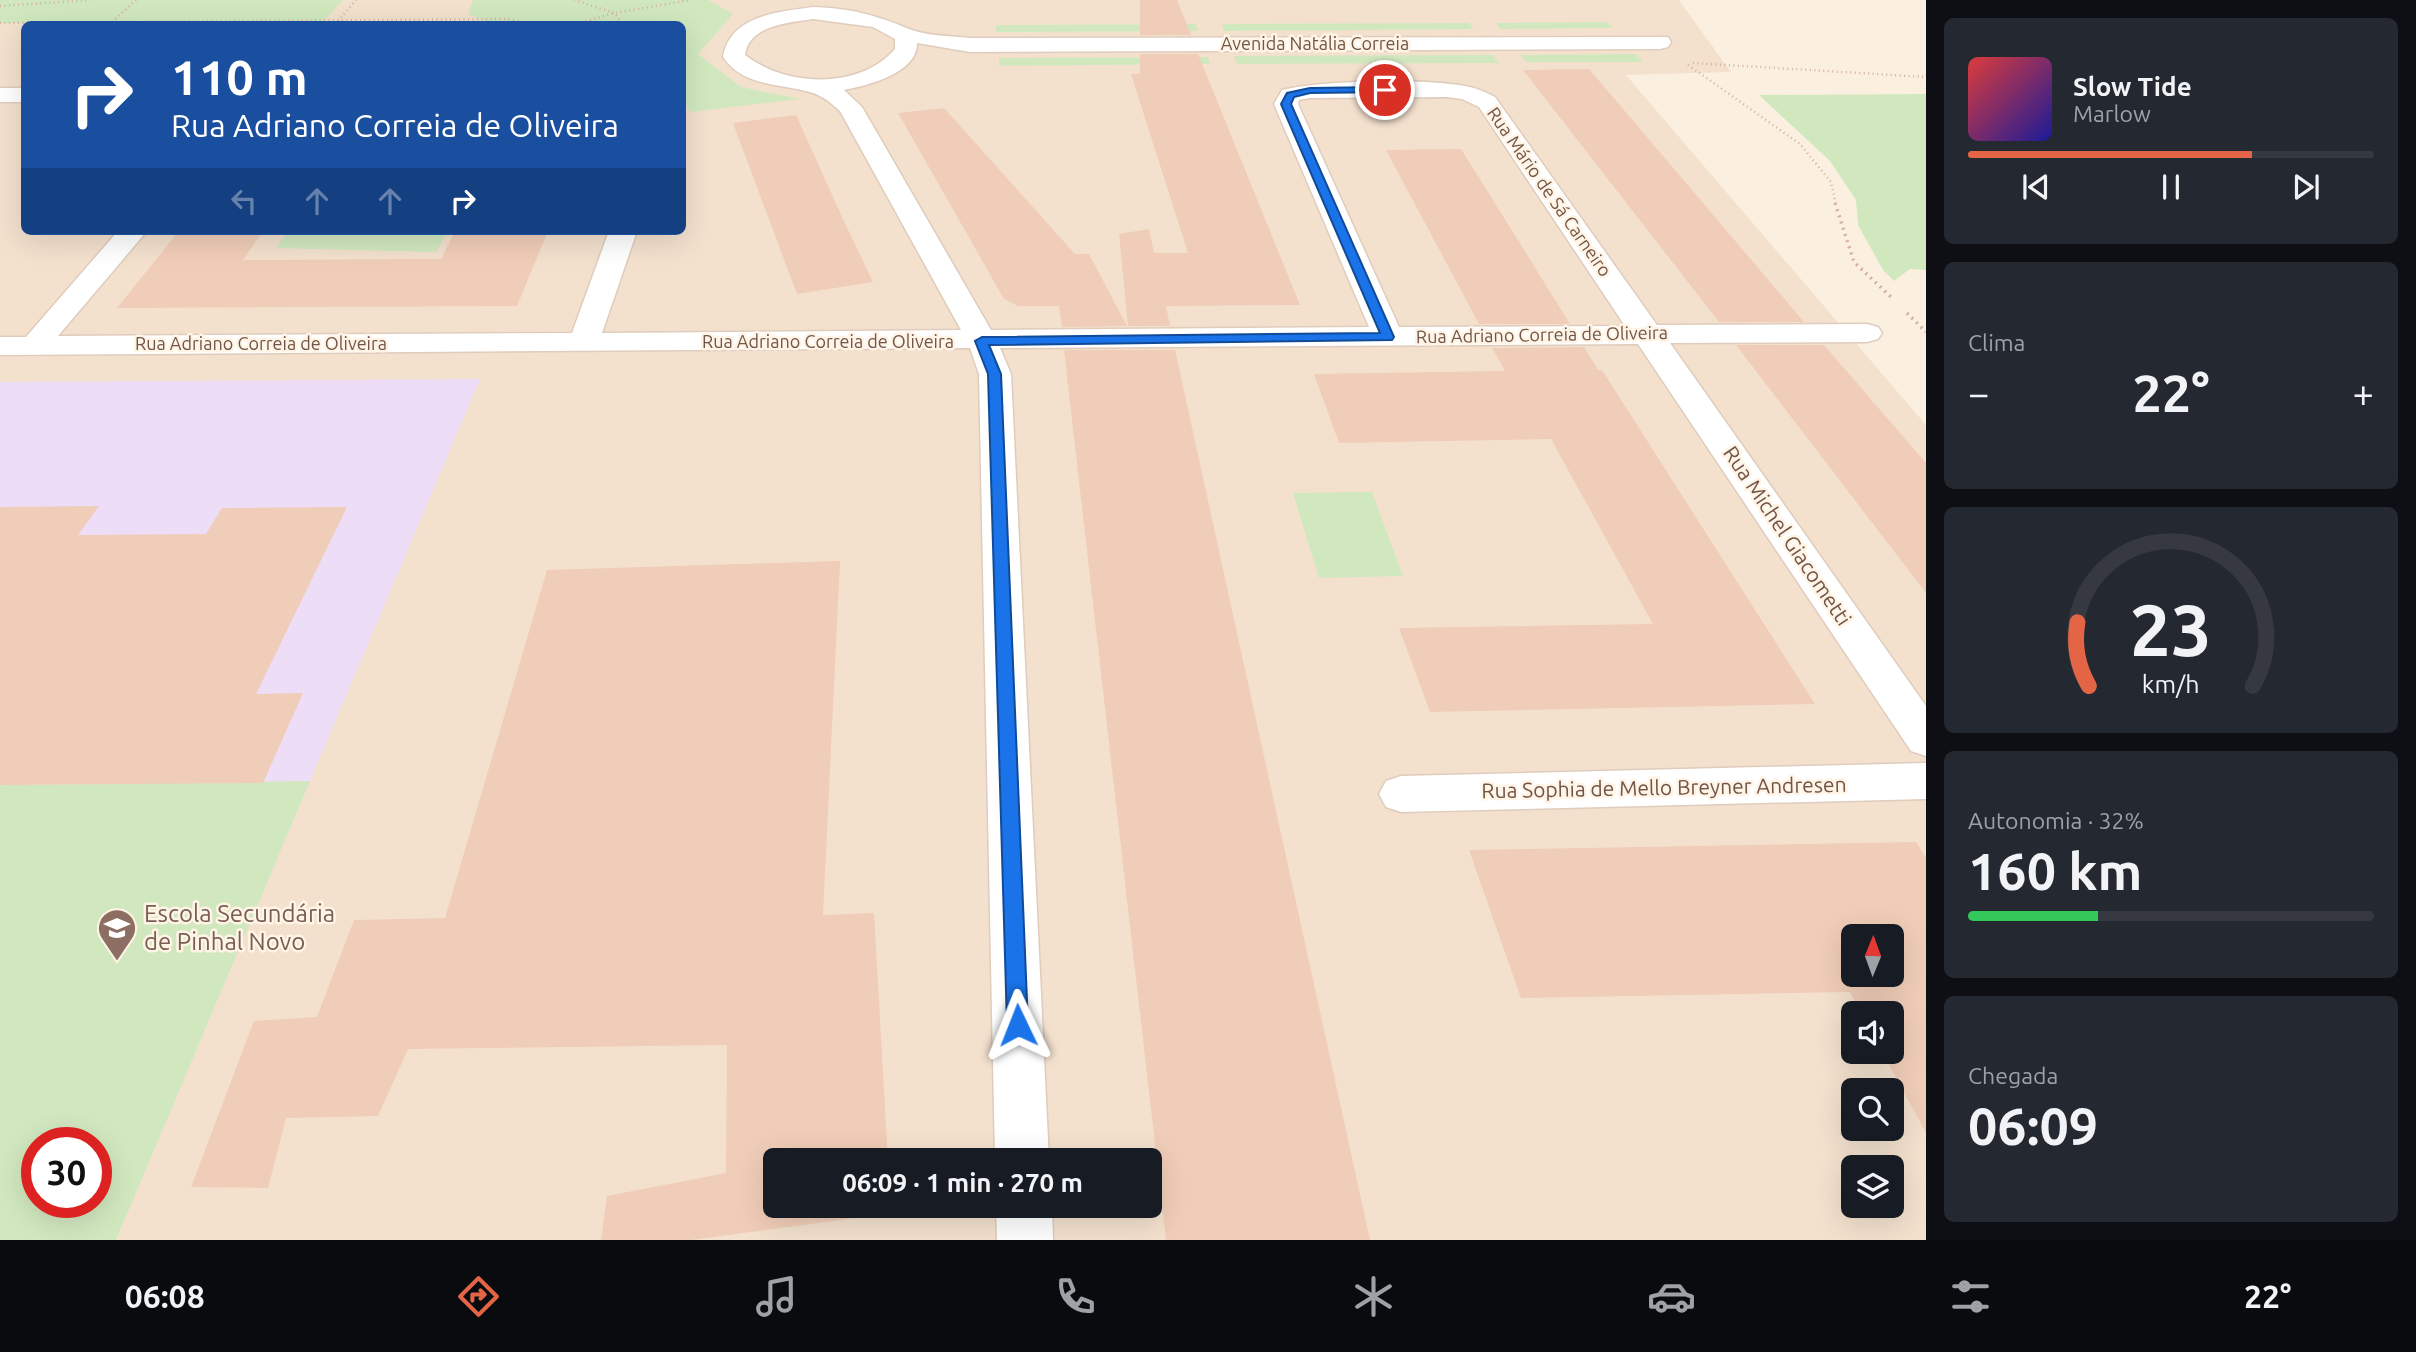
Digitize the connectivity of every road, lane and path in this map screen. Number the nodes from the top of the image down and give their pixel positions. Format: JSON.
{"nodes":[{"id":1,"x":90,"y":0,"type":"edge"},
{"id":2,"x":136,"y":0,"type":"edge"},
{"id":3,"x":356,"y":0,"type":"edge"},
{"id":4,"x":574,"y":0,"type":"edge"},
{"id":5,"x":690,"y":0,"type":"edge"},
{"id":6,"x":0,"y":6,"type":"edge"},
{"id":7,"x":756,"y":11,"type":"edge"},
{"id":8,"x":614,"y":13,"type":"junction"},
{"id":9,"x":338,"y":20,"type":"junction"},
{"id":10,"x":113,"y":21,"type":"edge"},
{"id":11,"x":225,"y":21,"type":"edge"},
{"id":12,"x":518,"y":21,"type":"edge"},
{"id":13,"x":587,"y":21,"type":"edge"},
{"id":14,"x":621,"y":21,"type":"edge"},
{"id":15,"x":0,"y":23,"type":"edge"},
{"id":16,"x":21,"y":23,"type":"edge"},
{"id":17,"x":901,"y":34,"type":"junction"},
{"id":18,"x":1660,"y":43,"type":"dead end"},
{"id":19,"x":970,"y":45,"type":"junction"},
{"id":20,"x":883,"y":70,"type":"junction"},
{"id":21,"x":1926,"y":77,"type":"edge"},
{"id":22,"x":810,"y":84,"type":"junction"},
{"id":23,"x":0,"y":95,"type":"edge"},
{"id":24,"x":21,"y":95,"type":"edge"},
{"id":25,"x":850,"y":107,"type":"junction"},
{"id":26,"x":130,"y":235,"type":"edge"},
{"id":27,"x":622,"y":235,"type":"edge"},
{"id":28,"x":1891,"y":298,"type":"dead end"},
{"id":29,"x":1901,"y":307,"type":"dead end"},
{"id":30,"x":1926,"y":332,"type":"edge"},
{"id":31,"x":1647,"y":333,"type":"junction"},
{"id":32,"x":1867,"y":333,"type":"dead end"},
{"id":33,"x":1388,"y":337,"type":"junction"},
{"id":34,"x":982,"y":341,"type":"junction"},
{"id":35,"x":584,"y":342,"type":"junction"},
{"id":36,"x":0,"y":346,"type":"edge"},
{"id":37,"x":34,"y":346,"type":"junction"},
{"id":38,"x":1926,"y":740,"type":"edge"},
{"id":39,"x":1926,"y":781,"type":"edge"},
{"id":40,"x":1401,"y":794,"type":"dead end"},
{"id":41,"x":1022,"y":1148,"type":"edge"},
{"id":42,"x":1024,"y":1218,"type":"edge"},
{"id":43,"x":1025,"y":1240,"type":"edge"}],
"edges":[{"from":1,"to":6,"type":"path"},
{"from":2,"to":10,"type":"path"},
{"from":3,"to":9,"type":"path"},
{"from":4,"to":8,"type":"path"},
{"from":5,"to":8,"type":"path"},
{"from":7,"to":17,"type":"street","name":"Avenida Natália Correia"},
{"from":7,"to":22,"type":"street"},
{"from":8,"to":13,"type":"path"},
{"from":8,"to":14,"type":"path"},
{"from":9,"to":11,"type":"path"},
{"from":9,"to":12,"type":"path"},
{"from":15,"to":16,"type":"path"},
{"from":17,"to":19,"type":"street","name":"Avenida Natália Correia"},
{"from":17,"to":20,"type":"street"},
{"from":18,"to":19,"type":"street","name":"Avenida Natália Correia"},
{"from":19,"to":20,"type":"street","name":"Avenida Natália Correia"},
{"from":20,"to":22,"type":"street","name":"Avenida Natália Correia"},
{"from":20,"to":25,"type":"street"},
{"from":21,"to":28,"type":"path"},
{"from":22,"to":25,"type":"street"},
{"from":23,"to":24,"type":"street"},
{"from":25,"to":34,"type":"street"},
{"from":26,"to":37,"type":"street"},
{"from":27,"to":35,"type":"street"},
{"from":29,"to":30,"type":"path"},
{"from":31,"to":32,"type":"street","name":"Rua Adriano Correia de Oliveira"},
{"from":31,"to":33,"type":"street","name":"Rua Adriano Correia de Oliveira"},
{"from":31,"to":33,"type":"street","name":"Rua Mário de Sá Carneiro"},
{"from":31,"to":38,"type":"street","name":"Rua Michel Giacometti"},
{"from":33,"to":34,"type":"street","name":"Rua Adriano Correia de Oliveira"},
{"from":34,"to":35,"type":"street","name":"Rua Adriano Correia de Oliveira"},
{"from":34,"to":41,"type":"street"},
{"from":35,"to":37,"type":"street","name":"Rua Adriano Correia de Oliveira"},
{"from":36,"to":37,"type":"street","name":"Rua Adriano Correia de Oliveira"},
{"from":39,"to":40,"type":"street","name":"Rua Sophia de Mello Breyner Andresen"},
{"from":42,"to":43,"type":"street"}]}
